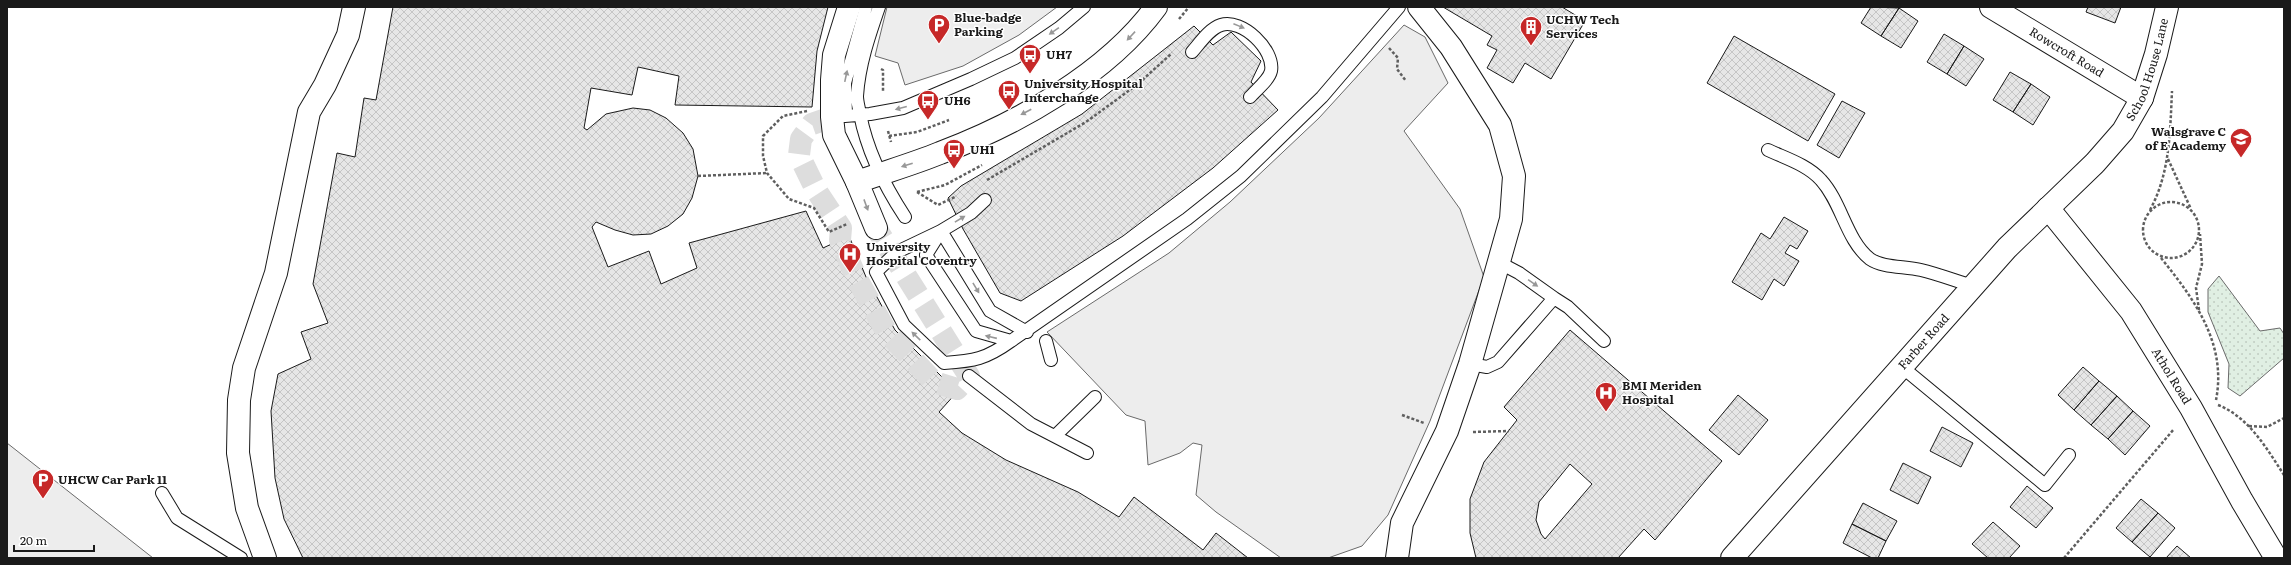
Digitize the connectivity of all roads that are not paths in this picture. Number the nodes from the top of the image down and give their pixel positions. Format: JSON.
{"nodes":[{"id":1,"x":354,"y":7,"type":"edge"},
{"id":2,"x":849,"y":7,"type":"edge"},
{"id":3,"x":866,"y":7,"type":"edge"},
{"id":4,"x":878,"y":7,"type":"edge"},
{"id":5,"x":1084,"y":7,"type":"edge"},
{"id":6,"x":1156,"y":7,"type":"edge"},
{"id":7,"x":1399,"y":7,"type":"edge"},
{"id":8,"x":1419,"y":7,"type":"edge"},
{"id":9,"x":1991,"y":7,"type":"edge"},
{"id":10,"x":2168,"y":7,"type":"edge"},
{"id":11,"x":1192,"y":52,"type":"dead end"},
{"id":12,"x":1250,"y":97,"type":"dead end"},
{"id":13,"x":2142,"y":98,"type":"junction"},
{"id":14,"x":860,"y":115,"type":"junction"},
{"id":15,"x":839,"y":116,"type":"junction"},
{"id":16,"x":2123,"y":131,"type":"joint"},
{"id":17,"x":1768,"y":150,"type":"dead end"},
{"id":18,"x":880,"y":173,"type":"junction"},
{"id":19,"x":857,"y":182,"type":"junction"},
{"id":20,"x":985,"y":200,"type":"dead end"},
{"id":21,"x":2048,"y":208,"type":"junction"},
{"id":22,"x":904,"y":217,"type":"dead end"},
{"id":23,"x":876,"y":228,"type":"tunnel mouth"},
{"id":24,"x":941,"y":231,"type":"junction"},
{"id":25,"x":1500,"y":263,"type":"junction"},
{"id":26,"x":1973,"y":286,"type":"junction"},
{"id":27,"x":1554,"y":298,"type":"junction"},
{"id":28,"x":1027,"y":332,"type":"junction"},
{"id":29,"x":1011,"y":341,"type":"junction"},
{"id":30,"x":1046,"y":341,"type":"dead end"},
{"id":31,"x":1604,"y":341,"type":"dead end"},
{"id":32,"x":1051,"y":360,"type":"dead end"},
{"id":33,"x":1470,"y":364,"type":"junction"},
{"id":34,"x":1902,"y":367,"type":"junction"},
{"id":35,"x":969,"y":376,"type":"dead end"},
{"id":36,"x":1094,"y":397,"type":"dead end"},
{"id":37,"x":1055,"y":436,"type":"junction"},
{"id":38,"x":1087,"y":453,"type":"dead end"},
{"id":39,"x":2069,"y":455,"type":"dead end"},
{"id":40,"x":162,"y":493,"type":"dead end"},
{"id":41,"x":241,"y":558,"type":"edge"},
{"id":42,"x":265,"y":558,"type":"edge"},
{"id":43,"x":1395,"y":558,"type":"edge"},
{"id":44,"x":1732,"y":558,"type":"edge"},
{"id":45,"x":2276,"y":558,"type":"edge"}],
"edges":[{"from":1,"to":42,"type":"street"},
{"from":2,"to":15,"type":"street"},
{"from":15,"to":3,"type":"lane","one_way":true},
{"from":4,"to":14,"type":"lane"},
{"from":5,"to":14,"type":"lane","one_way":true},
{"from":6,"to":18,"type":"street","one_way":true},
{"from":7,"to":28,"type":"lane"},
{"from":8,"to":25,"type":"street"},
{"from":9,"to":13,"type":"street","name":"Rowcroft Road"},
{"from":10,"to":13,"type":"street","name":"School House Lane"},
{"from":11,"to":12,"type":"lane","one_way":true},
{"from":13,"to":16,"type":"street","name":"School House Lane"},
{"from":14,"to":15,"type":"lane"},
{"from":14,"to":18,"type":"lane"},
{"from":15,"to":19,"type":"street"},
{"from":16,"to":21,"type":"street","name":"Farber Road"},
{"from":17,"to":26,"type":"lane"},
{"from":18,"to":19,"type":"street"},
{"from":18,"to":22,"type":"lane"},
{"from":19,"to":23,"type":"street","one_way":true},
{"from":24,"to":20,"type":"lane","one_way":true},
{"from":21,"to":26,"type":"street","name":"Farber Road"},
{"from":21,"to":45,"type":"street","name":"Athol Road"},
{"from":24,"to":28,"type":"lane","one_way":true},
{"from":29,"to":24,"type":"lane","one_way":true},
{"from":29,"to":24,"type":"lane","one_way":true},
{"from":25,"to":27,"type":"lane","one_way":true},
{"from":25,"to":33,"type":"street"},
{"from":26,"to":34,"type":"street","name":"Farber Road"},
{"from":27,"to":31,"type":"lane"},
{"from":27,"to":33,"type":"lane"},
{"from":28,"to":29,"type":"lane"},
{"from":30,"to":32,"type":"lane"},
{"from":33,"to":43,"type":"street"},
{"from":34,"to":39,"type":"lane"},
{"from":34,"to":44,"type":"street","name":"Farber Road"},
{"from":35,"to":37,"type":"lane"},
{"from":36,"to":37,"type":"lane"},
{"from":37,"to":38,"type":"lane"},
{"from":40,"to":41,"type":"lane"}]}
